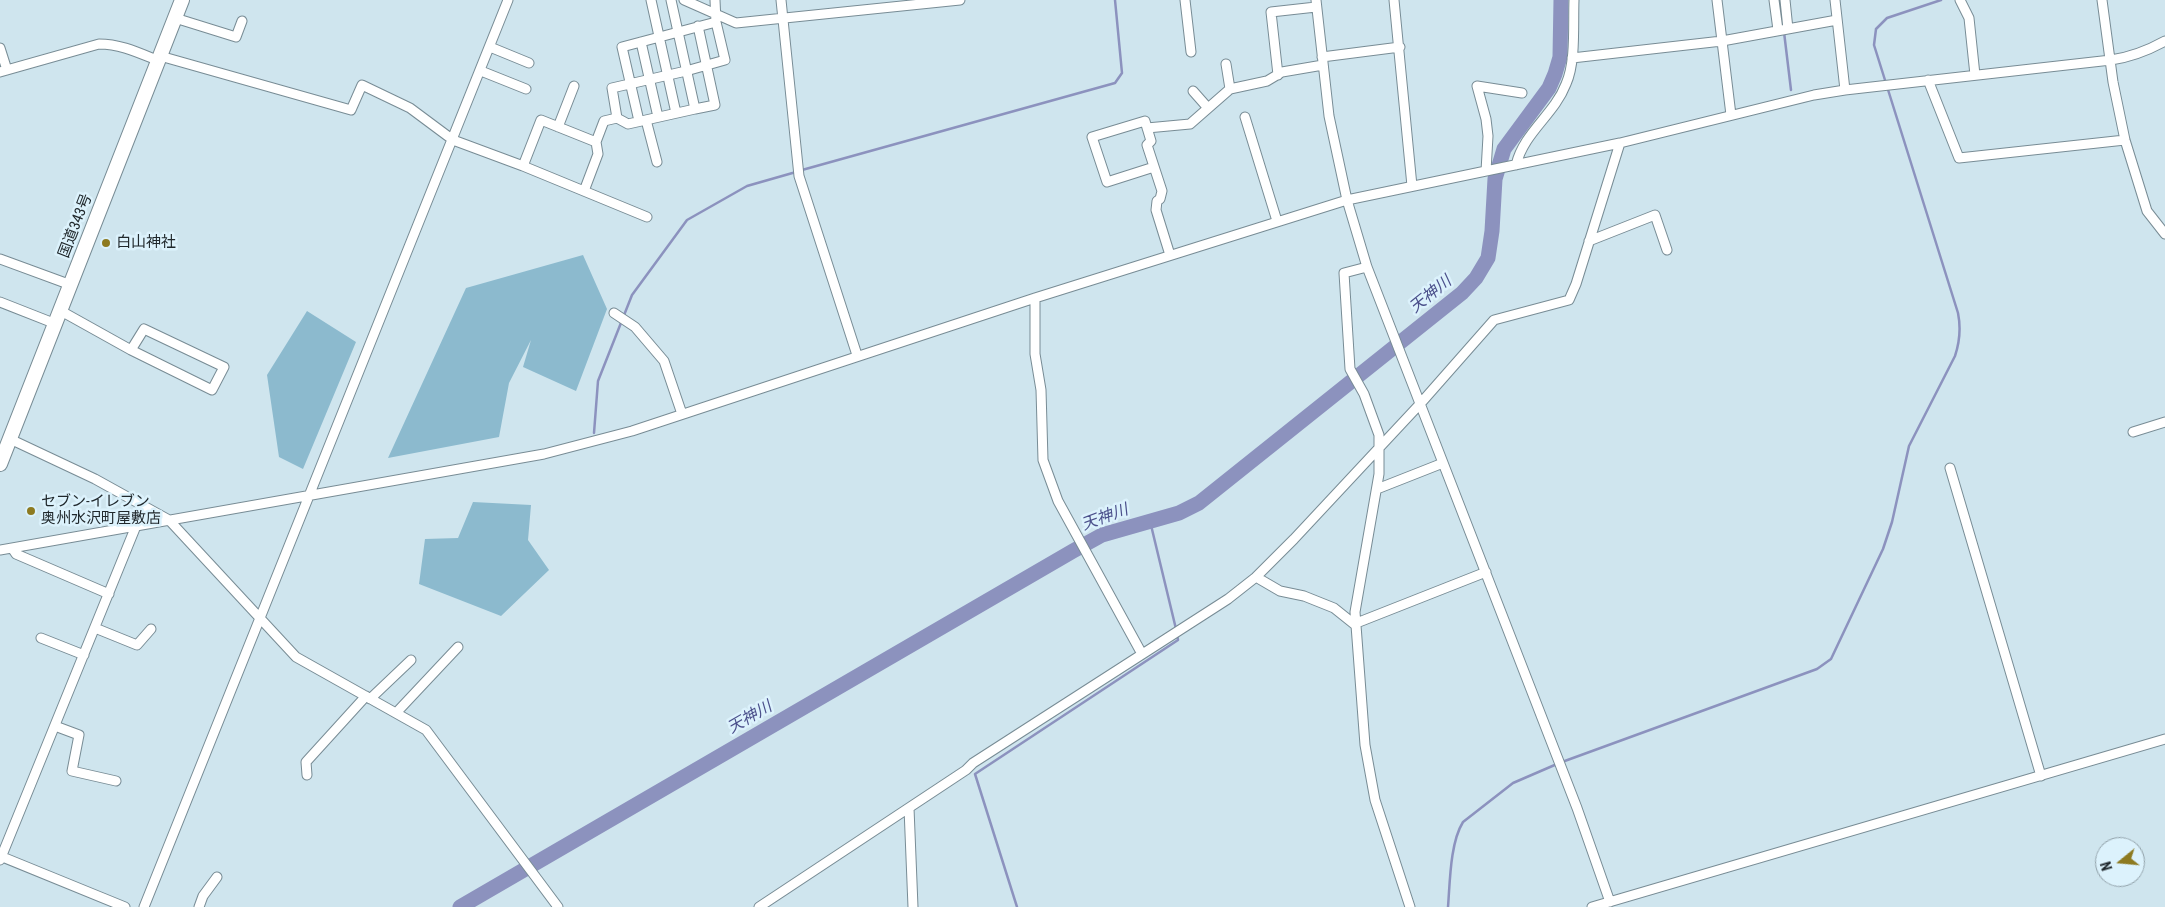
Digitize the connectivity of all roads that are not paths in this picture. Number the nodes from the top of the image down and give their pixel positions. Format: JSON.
{"nodes":[{"id":1,"x":182,"y":0,"type":"edge"},
{"id":2,"x":508,"y":0,"type":"edge"},
{"id":3,"x":651,"y":0,"type":"edge"},
{"id":4,"x":671,"y":0,"type":"edge"},
{"id":5,"x":684,"y":0,"type":"edge"},
{"id":6,"x":715,"y":0,"type":"edge"},
{"id":7,"x":781,"y":0,"type":"edge"},
{"id":8,"x":960,"y":0,"type":"edge"},
{"id":9,"x":1185,"y":0,"type":"edge"},
{"id":10,"x":1394,"y":0,"type":"edge"},
{"id":11,"x":1574,"y":0,"type":"edge"},
{"id":12,"x":1716,"y":0,"type":"edge"},
{"id":13,"x":1774,"y":0,"type":"edge"},
{"id":14,"x":1785,"y":0,"type":"edge"},
{"id":15,"x":1835,"y":0,"type":"edge"},
{"id":16,"x":1960,"y":0,"type":"edge"},
{"id":17,"x":2102,"y":0,"type":"edge"},
{"id":18,"x":915,"y":2,"type":"edge"},
{"id":19,"x":1316,"y":4,"type":"edge"},
{"id":20,"x":175,"y":18,"type":"junction"},
{"id":21,"x":783,"y":18,"type":"junction"},
{"id":22,"x":716,"y":19,"type":"junction"},
{"id":23,"x":1837,"y":20,"type":"junction"},
{"id":24,"x":242,"y":21,"type":"dead end"},
{"id":25,"x":698,"y":26,"type":"junction"},
{"id":26,"x":1788,"y":29,"type":"junction"},
{"id":27,"x":1778,"y":30,"type":"junction"},
{"id":28,"x":677,"y":34,"type":"junction"},
{"id":29,"x":659,"y":38,"type":"junction"},
{"id":30,"x":1722,"y":41,"type":"junction"},
{"id":31,"x":2165,"y":41,"type":"edge"},
{"id":32,"x":641,"y":42,"type":"junction"},
{"id":33,"x":490,"y":47,"type":"junction"},
{"id":34,"x":1400,"y":47,"type":"junction"},
{"id":35,"x":0,"y":48,"type":"edge"},
{"id":36,"x":1191,"y":52,"type":"dead end"},
{"id":37,"x":159,"y":58,"type":"junction"},
{"id":38,"x":1572,"y":58,"type":"junction"},
{"id":39,"x":2111,"y":60,"type":"junction"},
{"id":40,"x":1323,"y":61,"type":"junction"},
{"id":41,"x":528,"y":63,"type":"dead end"},
{"id":42,"x":1226,"y":64,"type":"dead end"},
{"id":43,"x":707,"y":65,"type":"junction"},
{"id":44,"x":3,"y":71,"type":"edge"},
{"id":45,"x":481,"y":71,"type":"junction"},
{"id":46,"x":686,"y":71,"type":"junction"},
{"id":47,"x":668,"y":75,"type":"junction"},
{"id":48,"x":1278,"y":75,"type":"junction"},
{"id":49,"x":1975,"y":75,"type":"junction"},
{"id":50,"x":649,"y":80,"type":"junction"},
{"id":51,"x":1928,"y":80,"type":"junction"},
{"id":52,"x":631,"y":84,"type":"junction"},
{"id":53,"x":574,"y":86,"type":"dead end"},
{"id":54,"x":526,"y":89,"type":"dead end"},
{"id":55,"x":1230,"y":89,"type":"junction"},
{"id":56,"x":1846,"y":90,"type":"junction"},
{"id":57,"x":1194,"y":92,"type":"dead end"},
{"id":58,"x":1522,"y":93,"type":"dead end"},
{"id":59,"x":1208,"y":108,"type":"junction"},
{"id":60,"x":695,"y":109,"type":"junction"},
{"id":61,"x":676,"y":113,"type":"junction"},
{"id":62,"x":1731,"y":115,"type":"junction"},
{"id":63,"x":658,"y":117,"type":"junction"},
{"id":64,"x":1245,"y":117,"type":"dead end"},
{"id":65,"x":617,"y":118,"type":"junction"},
{"id":66,"x":643,"y":121,"type":"junction"},
{"id":67,"x":558,"y":127,"type":"junction"},
{"id":68,"x":1147,"y":128,"type":"junction"},
{"id":69,"x":453,"y":140,"type":"junction"},
{"id":70,"x":2125,"y":140,"type":"junction"},
{"id":71,"x":596,"y":142,"type":"junction"},
{"id":72,"x":1620,"y":143,"type":"junction"},
{"id":73,"x":657,"y":162,"type":"dead end"},
{"id":74,"x":1516,"y":165,"type":"junction"},
{"id":75,"x":523,"y":166,"type":"junction"},
{"id":76,"x":1154,"y":167,"type":"junction"},
{"id":77,"x":1486,"y":171,"type":"junction"},
{"id":78,"x":1412,"y":186,"type":"junction"},
{"id":79,"x":584,"y":191,"type":"junction"},
{"id":80,"x":1347,"y":200,"type":"junction"},
{"id":81,"x":647,"y":217,"type":"dead end"},
{"id":82,"x":1278,"y":222,"type":"junction"},
{"id":83,"x":2165,"y":234,"type":"edge"},
{"id":84,"x":1589,"y":241,"type":"junction"},
{"id":85,"x":1667,"y":250,"type":"dead end"},
{"id":86,"x":1170,"y":255,"type":"junction"},
{"id":87,"x":0,"y":259,"type":"edge"},
{"id":88,"x":1367,"y":266,"type":"junction"},
{"id":89,"x":71,"y":285,"type":"junction"},
{"id":90,"x":1035,"y":298,"type":"junction"},
{"id":91,"x":0,"y":302,"type":"edge"},
{"id":92,"x":614,"y":313,"type":"dead end"},
{"id":93,"x":58,"y":317,"type":"junction"},
{"id":94,"x":131,"y":350,"type":"junction"},
{"id":95,"x":857,"y":355,"type":"junction"},
{"id":96,"x":1420,"y":404,"type":"junction"},
{"id":97,"x":682,"y":414,"type":"junction"},
{"id":98,"x":2165,"y":422,"type":"edge"},
{"id":99,"x":2133,"y":432,"type":"dead end"},
{"id":100,"x":10,"y":439,"type":"junction"},
{"id":101,"x":1380,"y":447,"type":"junction"},
{"id":102,"x":1443,"y":462,"type":"junction"},
{"id":103,"x":0,"y":464,"type":"edge"},
{"id":104,"x":1950,"y":468,"type":"dead end"},
{"id":105,"x":1376,"y":489,"type":"junction"},
{"id":106,"x":310,"y":495,"type":"junction"},
{"id":107,"x":169,"y":520,"type":"junction"},
{"id":108,"x":136,"y":526,"type":"junction"},
{"id":109,"x":12,"y":548,"type":"junction"},
{"id":110,"x":0,"y":550,"type":"edge"},
{"id":111,"x":1486,"y":572,"type":"junction"},
{"id":112,"x":1256,"y":577,"type":"junction"},
{"id":113,"x":108,"y":594,"type":"junction"},
{"id":114,"x":259,"y":620,"type":"junction"},
{"id":115,"x":1354,"y":624,"type":"junction"},
{"id":116,"x":95,"y":628,"type":"junction"},
{"id":117,"x":151,"y":629,"type":"dead end"},
{"id":118,"x":41,"y":638,"type":"dead end"},
{"id":119,"x":458,"y":648,"type":"dead end"},
{"id":120,"x":1142,"y":654,"type":"junction"},
{"id":121,"x":84,"y":655,"type":"junction"},
{"id":122,"x":411,"y":660,"type":"dead end"},
{"id":123,"x":368,"y":698,"type":"junction"},
{"id":124,"x":396,"y":713,"type":"junction"},
{"id":125,"x":55,"y":726,"type":"junction"},
{"id":126,"x":2165,"y":738,"type":"edge"},
{"id":127,"x":307,"y":775,"type":"dead end"},
{"id":128,"x":2041,"y":776,"type":"junction"},
{"id":129,"x":116,"y":781,"type":"dead end"},
{"id":130,"x":909,"y":808,"type":"junction"},
{"id":131,"x":0,"y":857,"type":"edge"},
{"id":132,"x":217,"y":877,"type":"dead end"},
{"id":133,"x":1610,"y":902,"type":"junction"},
{"id":134,"x":125,"y":907,"type":"edge"},
{"id":135,"x":144,"y":907,"type":"edge"},
{"id":136,"x":199,"y":907,"type":"edge"},
{"id":137,"x":558,"y":907,"type":"edge"},
{"id":138,"x":759,"y":907,"type":"edge"},
{"id":139,"x":914,"y":907,"type":"edge"},
{"id":140,"x":1410,"y":907,"type":"edge"},
{"id":141,"x":1592,"y":907,"type":"edge"}],
"edges":[{"from":1,"to":20,"type":"highway","name":"国道343号"},
{"from":2,"to":33,"type":"street"},
{"from":3,"to":29,"type":"street"},
{"from":4,"to":28,"type":"street"},
{"from":5,"to":22,"type":"street"},
{"from":6,"to":22,"type":"street"},
{"from":7,"to":21,"type":"street"},
{"from":8,"to":18,"type":"street"},
{"from":9,"to":36,"type":"street"},
{"from":10,"to":34,"type":"street"},
{"from":11,"to":38,"type":"street"},
{"from":12,"to":30,"type":"street"},
{"from":13,"to":27,"type":"street"},
{"from":14,"to":26,"type":"street"},
{"from":15,"to":23,"type":"street"},
{"from":16,"to":49,"type":"street"},
{"from":17,"to":39,"type":"street"},
{"from":18,"to":21,"type":"street"},
{"from":19,"to":40,"type":"street"},
{"from":19,"to":48,"type":"street"},
{"from":20,"to":24,"type":"street"},
{"from":20,"to":37,"type":"highway","name":"国道343号"},
{"from":21,"to":22,"type":"street"},
{"from":21,"to":95,"type":"street"},
{"from":22,"to":25,"type":"street"},
{"from":22,"to":43,"type":"street"},
{"from":23,"to":26,"type":"street"},
{"from":23,"to":56,"type":"street"},
{"from":25,"to":28,"type":"street"},
{"from":25,"to":43,"type":"street"},
{"from":26,"to":27,"type":"street"},
{"from":27,"to":30,"type":"street"},
{"from":28,"to":29,"type":"street"},
{"from":28,"to":46,"type":"street"},
{"from":29,"to":32,"type":"street"},
{"from":29,"to":47,"type":"street"},
{"from":30,"to":38,"type":"street"},
{"from":30,"to":62,"type":"street"},
{"from":31,"to":39,"type":"street"},
{"from":32,"to":50,"type":"street"},
{"from":32,"to":52,"type":"street"},
{"from":33,"to":41,"type":"street"},
{"from":33,"to":45,"type":"street"},
{"from":34,"to":40,"type":"street"},
{"from":34,"to":78,"type":"street"},
{"from":35,"to":44,"type":"street"},
{"from":37,"to":44,"type":"street"},
{"from":37,"to":69,"type":"street"},
{"from":37,"to":89,"type":"highway","name":"国道343号"},
{"from":38,"to":74,"type":"street"},
{"from":39,"to":49,"type":"street"},
{"from":39,"to":70,"type":"street"},
{"from":40,"to":48,"type":"street"},
{"from":40,"to":80,"type":"street"},
{"from":42,"to":55,"type":"street"},
{"from":43,"to":46,"type":"street"},
{"from":43,"to":60,"type":"street"},
{"from":45,"to":54,"type":"street"},
{"from":45,"to":69,"type":"street"},
{"from":46,"to":47,"type":"street"},
{"from":46,"to":60,"type":"street"},
{"from":47,"to":50,"type":"street"},
{"from":47,"to":61,"type":"street"},
{"from":48,"to":55,"type":"street"},
{"from":49,"to":51,"type":"street"},
{"from":50,"to":52,"type":"street"},
{"from":50,"to":63,"type":"street"},
{"from":51,"to":56,"type":"street"},
{"from":51,"to":70,"type":"street"},
{"from":52,"to":65,"type":"street"},
{"from":52,"to":66,"type":"street"},
{"from":53,"to":67,"type":"street"},
{"from":55,"to":59,"type":"street"},
{"from":56,"to":62,"type":"street"},
{"from":57,"to":59,"type":"street"},
{"from":58,"to":77,"type":"street"},
{"from":59,"to":68,"type":"street"},
{"from":60,"to":61,"type":"street"},
{"from":61,"to":63,"type":"street"},
{"from":62,"to":72,"type":"street"},
{"from":63,"to":66,"type":"street"},
{"from":64,"to":82,"type":"street"},
{"from":65,"to":66,"type":"street"},
{"from":65,"to":71,"type":"street"},
{"from":66,"to":73,"type":"street"},
{"from":67,"to":71,"type":"street"},
{"from":67,"to":75,"type":"street"},
{"from":68,"to":76,"type":"street"},
{"from":68,"to":76,"type":"street"},
{"from":69,"to":75,"type":"street"},
{"from":69,"to":106,"type":"street"},
{"from":70,"to":83,"type":"street"},
{"from":71,"to":79,"type":"street"},
{"from":72,"to":74,"type":"street"},
{"from":72,"to":84,"type":"street"},
{"from":74,"to":77,"type":"street"},
{"from":75,"to":79,"type":"street"},
{"from":76,"to":86,"type":"street"},
{"from":77,"to":78,"type":"street"},
{"from":78,"to":80,"type":"street"},
{"from":79,"to":81,"type":"street"},
{"from":80,"to":82,"type":"street"},
{"from":80,"to":88,"type":"street"},
{"from":82,"to":86,"type":"street"},
{"from":84,"to":85,"type":"street"},
{"from":84,"to":96,"type":"street"},
{"from":86,"to":90,"type":"street"},
{"from":87,"to":89,"type":"street"},
{"from":88,"to":96,"type":"street"},
{"from":88,"to":101,"type":"street"},
{"from":89,"to":93,"type":"highway","name":"国道343号"},
{"from":90,"to":95,"type":"street"},
{"from":90,"to":120,"type":"street"},
{"from":91,"to":93,"type":"street"},
{"from":92,"to":97,"type":"street"},
{"from":93,"to":94,"type":"street"},
{"from":93,"to":100,"type":"highway","name":"国道343号"},
{"from":94,"to":94,"type":"street"},
{"from":95,"to":97,"type":"street"},
{"from":96,"to":101,"type":"street"},
{"from":96,"to":102,"type":"street"},
{"from":97,"to":106,"type":"street"},
{"from":98,"to":99,"type":"street"},
{"from":100,"to":103,"type":"highway","name":"国道343号"},
{"from":100,"to":107,"type":"street"},
{"from":101,"to":105,"type":"street"},
{"from":101,"to":112,"type":"street"},
{"from":102,"to":105,"type":"street"},
{"from":102,"to":111,"type":"street"},
{"from":104,"to":128,"type":"street"},
{"from":105,"to":115,"type":"street"},
{"from":106,"to":107,"type":"street"},
{"from":106,"to":114,"type":"street"},
{"from":107,"to":108,"type":"street"},
{"from":107,"to":114,"type":"street"},
{"from":108,"to":109,"type":"street"},
{"from":108,"to":113,"type":"street"},
{"from":109,"to":110,"type":"street"},
{"from":109,"to":113,"type":"street"},
{"from":111,"to":115,"type":"street"},
{"from":111,"to":133,"type":"street"},
{"from":112,"to":115,"type":"street"},
{"from":112,"to":120,"type":"street"},
{"from":113,"to":116,"type":"street"},
{"from":114,"to":123,"type":"street"},
{"from":114,"to":135,"type":"street"},
{"from":115,"to":140,"type":"street"},
{"from":116,"to":117,"type":"street"},
{"from":116,"to":121,"type":"street"},
{"from":118,"to":121,"type":"street"},
{"from":119,"to":124,"type":"street"},
{"from":120,"to":130,"type":"street"},
{"from":121,"to":125,"type":"street"},
{"from":122,"to":123,"type":"street"},
{"from":123,"to":124,"type":"street"},
{"from":123,"to":127,"type":"street"},
{"from":124,"to":137,"type":"street"},
{"from":125,"to":129,"type":"street"},
{"from":125,"to":131,"type":"street"},
{"from":126,"to":128,"type":"street"},
{"from":128,"to":133,"type":"street"},
{"from":130,"to":138,"type":"street"},
{"from":130,"to":139,"type":"street"},
{"from":131,"to":134,"type":"street"},
{"from":132,"to":136,"type":"street"},
{"from":133,"to":141,"type":"street"}]}
